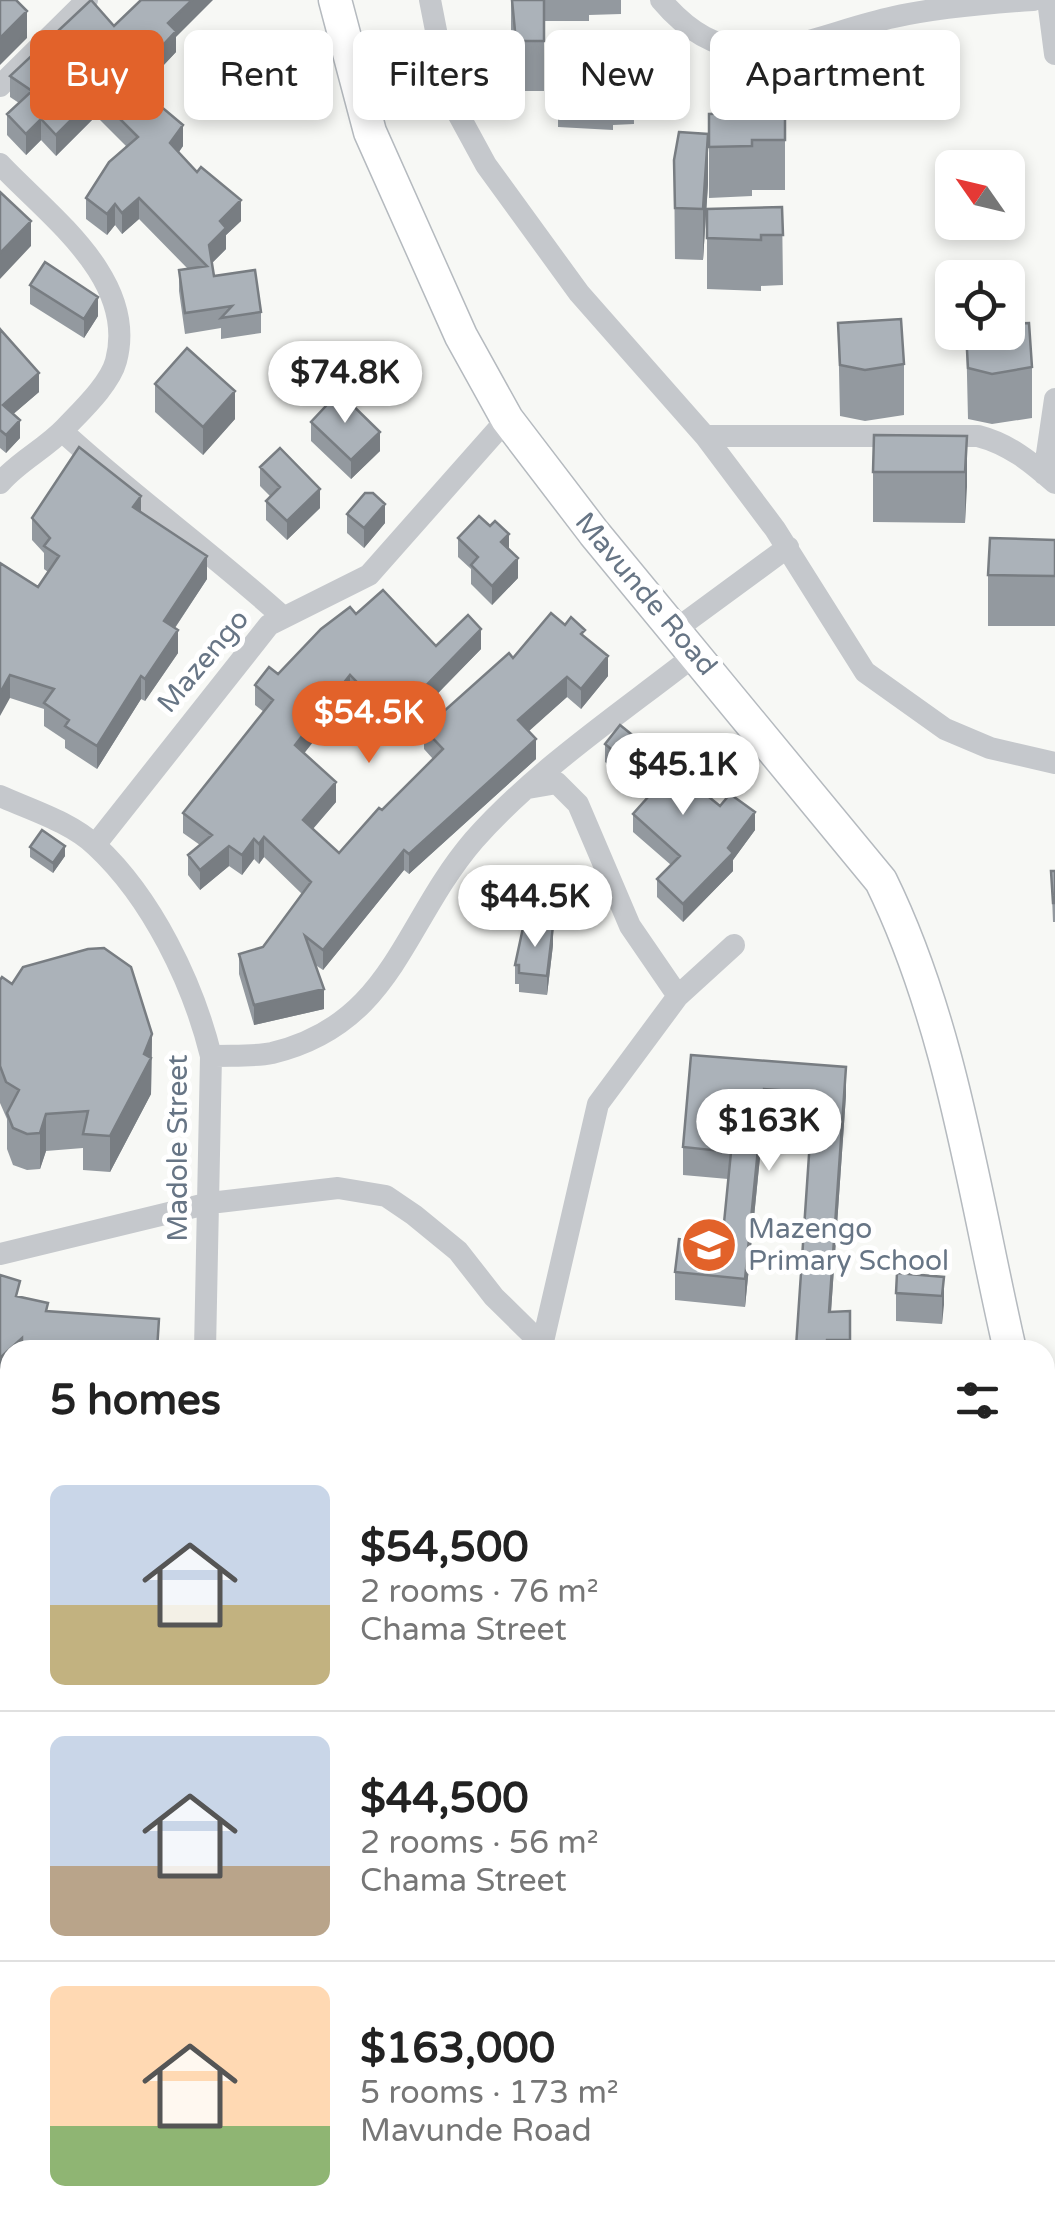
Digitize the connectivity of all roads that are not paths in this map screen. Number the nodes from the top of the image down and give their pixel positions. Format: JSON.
{"nodes":[{"id":1,"x":88,"y":0,"type":"edge"},
{"id":2,"x":335,"y":0,"type":"edge"},
{"id":3,"x":430,"y":0,"type":"edge"},
{"id":4,"x":660,"y":0,"type":"edge"},
{"id":5,"x":1033,"y":0,"type":"edge"},
{"id":6,"x":1048,"y":0,"type":"edge"},
{"id":7,"x":1055,"y":54,"type":"edge"},
{"id":8,"x":0,"y":86,"type":"edge"},
{"id":9,"x":0,"y":164,"type":"edge"},
{"id":10,"x":1055,"y":399,"type":"edge"},
{"id":11,"x":507,"y":419,"type":"junction"},
{"id":12,"x":62,"y":431,"type":"junction"},
{"id":13,"x":705,"y":436,"type":"junction"},
{"id":14,"x":1050,"y":479,"type":"edge"},
{"id":15,"x":0,"y":483,"type":"edge"},
{"id":16,"x":788,"y":548,"type":"junction"},
{"id":17,"x":283,"y":617,"type":"junction"},
{"id":18,"x":685,"y":642,"type":"junction"},
{"id":19,"x":1055,"y":763,"type":"edge"},
{"id":20,"x":527,"y":788,"type":"junction"},
{"id":21,"x":0,"y":796,"type":"edge"},
{"id":22,"x":95,"y":844,"type":"junction"},
{"id":23,"x":734,"y":946,"type":"dead end"},
{"id":24,"x":678,"y":996,"type":"junction"},
{"id":25,"x":211,"y":1056,"type":"junction"},
{"id":26,"x":210,"y":1203,"type":"junction"},
{"id":27,"x":0,"y":1254,"type":"edge"},
{"id":28,"x":205,"y":1340,"type":"edge"},
{"id":29,"x":536,"y":1340,"type":"edge"},
{"id":30,"x":546,"y":1340,"type":"edge"},
{"id":31,"x":1008,"y":1340,"type":"edge"}],
"edges":[{"from":1,"to":8,"type":"street"},
{"from":2,"to":11,"type":"street","name":"Mavunde Road"},
{"from":3,"to":13,"type":"street"},
{"from":4,"to":5,"type":"street"},
{"from":6,"to":7,"type":"street"},
{"from":9,"to":12,"type":"street"},
{"from":10,"to":14,"type":"street"},
{"from":11,"to":17,"type":"street","name":"Mazengo"},
{"from":11,"to":18,"type":"street","name":"Mavunde Road"},
{"from":12,"to":15,"type":"street"},
{"from":12,"to":17,"type":"street"},
{"from":13,"to":14,"type":"street"},
{"from":13,"to":16,"type":"street"},
{"from":16,"to":18,"type":"street"},
{"from":16,"to":19,"type":"street"},
{"from":17,"to":22,"type":"street","name":"Mazengo"},
{"from":18,"to":20,"type":"street"},
{"from":18,"to":31,"type":"street","name":"Mavunde Road"},
{"from":20,"to":24,"type":"street"},
{"from":20,"to":25,"type":"street"},
{"from":21,"to":22,"type":"street","name":"Madole Street"},
{"from":22,"to":25,"type":"street","name":"Madole Street"},
{"from":23,"to":24,"type":"street"},
{"from":24,"to":30,"type":"street"},
{"from":25,"to":26,"type":"street","name":"Madole Street"},
{"from":26,"to":27,"type":"street"},
{"from":26,"to":28,"type":"street","name":"Madole Street"},
{"from":26,"to":29,"type":"street"}]}
